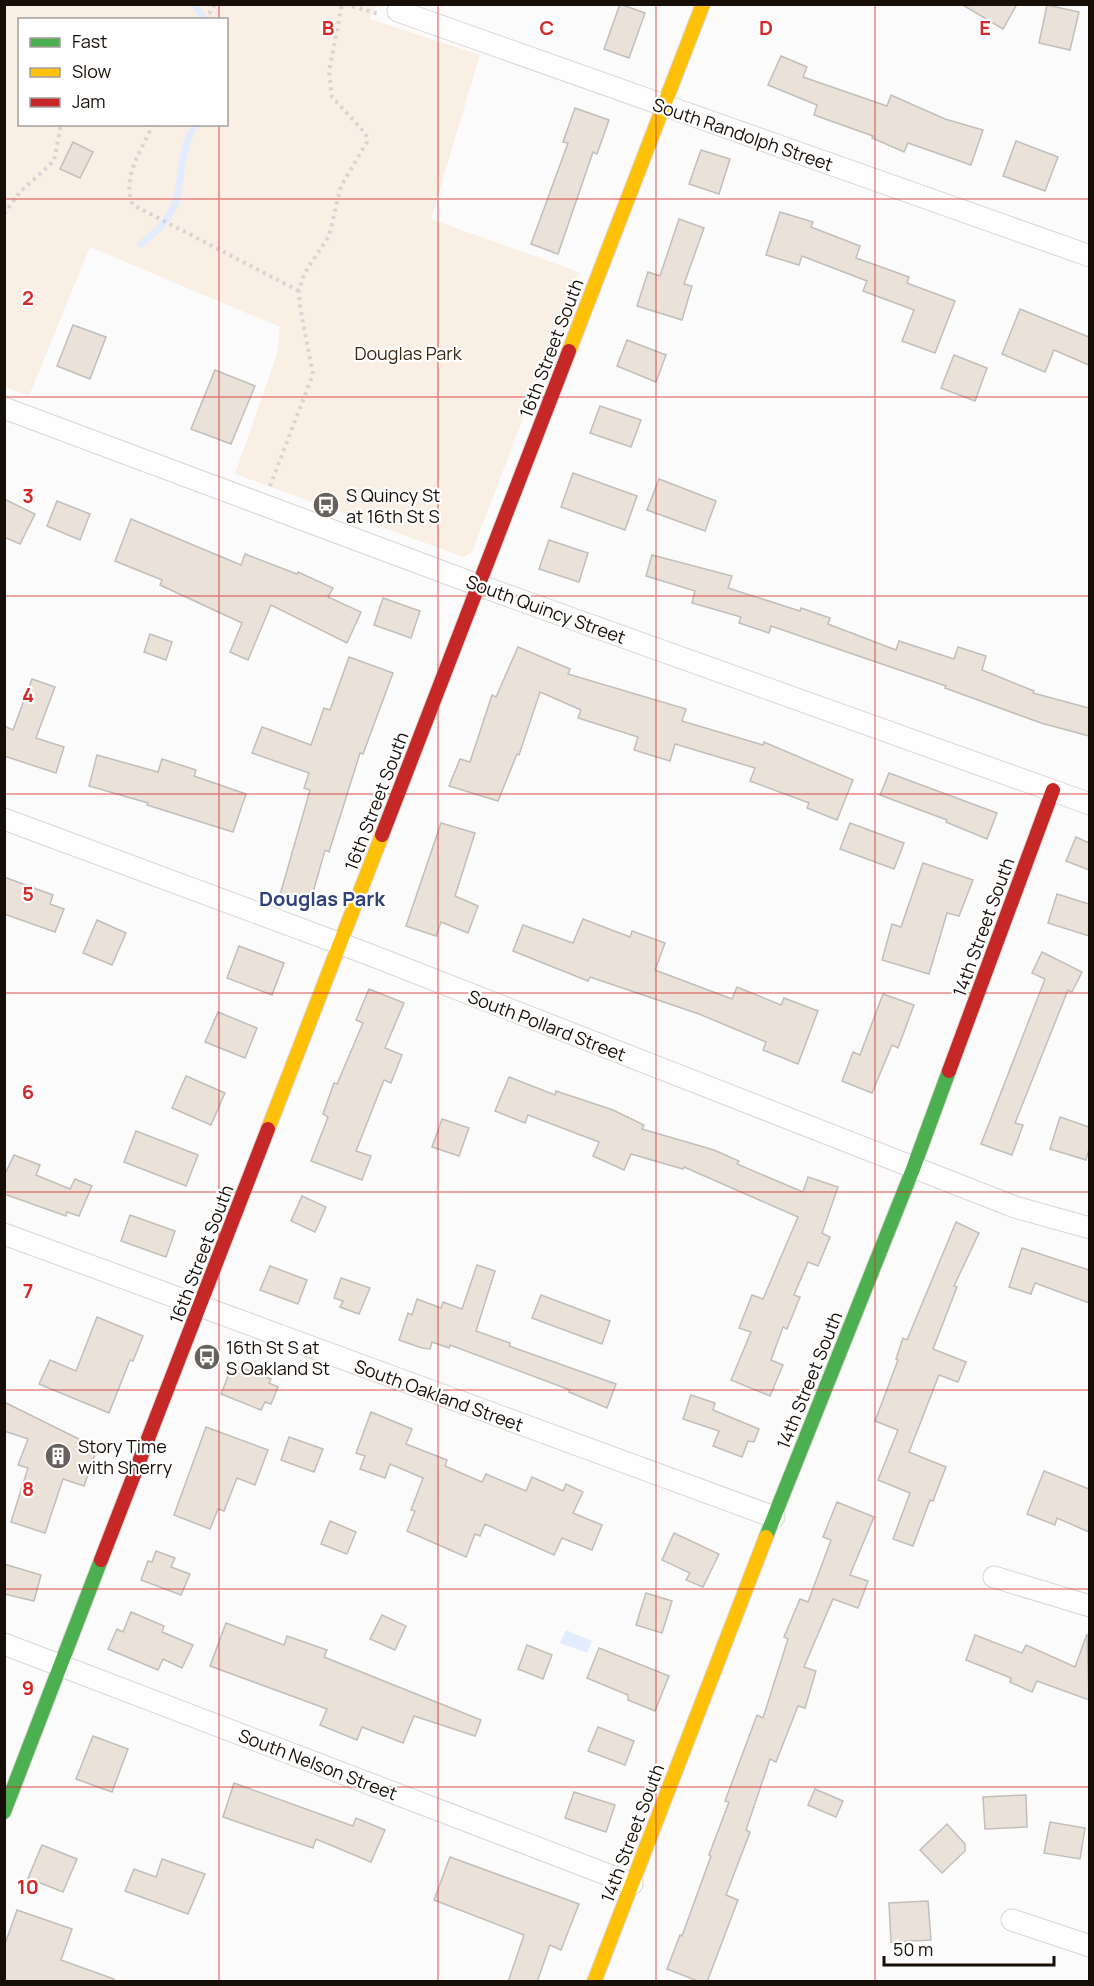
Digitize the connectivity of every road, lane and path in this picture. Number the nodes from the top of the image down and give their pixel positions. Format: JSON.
{"nodes":[{"id":1,"x":215,"y":4,"type":"edge"},
{"id":2,"x":344,"y":4,"type":"edge"},
{"id":3,"x":703,"y":4,"type":"edge"},
{"id":4,"x":398,"y":11,"type":"joint"},
{"id":5,"x":207,"y":18,"type":"edge"},
{"id":6,"x":665,"y":107,"type":"junction"},
{"id":7,"x":61,"y":126,"type":"edge"},
{"id":8,"x":152,"y":126,"type":"edge"},
{"id":9,"x":4,"y":214,"type":"edge"},
{"id":10,"x":1089,"y":256,"type":"edge"},
{"id":11,"x":4,"y":289,"type":"edge"},
{"id":12,"x":299,"y":291,"type":"junction"},
{"id":13,"x":5,"y":311,"type":"edge"},
{"id":14,"x":4,"y":408,"type":"edge"},
{"id":15,"x":270,"y":486,"type":"dead end"},
{"id":16,"x":478,"y":585,"type":"junction"},
{"id":17,"x":1053,"y":790,"type":"junction"},
{"id":18,"x":1089,"y":804,"type":"edge"},
{"id":19,"x":4,"y":819,"type":"edge"},
{"id":20,"x":340,"y":944,"type":"junction"},
{"id":21,"x":913,"y":1169,"type":"junction"},
{"id":22,"x":1089,"y":1228,"type":"edge"},
{"id":23,"x":4,"y":1234,"type":"edge"},
{"id":24,"x":199,"y":1308,"type":"junction"},
{"id":25,"x":774,"y":1517,"type":"junction"},
{"id":26,"x":994,"y":1577,"type":"dead end"},
{"id":27,"x":1089,"y":1606,"type":"edge"},
{"id":28,"x":4,"y":1644,"type":"edge"},
{"id":29,"x":61,"y":1666,"type":"junction"},
{"id":30,"x":4,"y":1812,"type":"edge"},
{"id":31,"x":632,"y":1884,"type":"junction"},
{"id":32,"x":1012,"y":1920,"type":"dead end"},
{"id":33,"x":1089,"y":1946,"type":"edge"},
{"id":34,"x":594,"y":1982,"type":"edge"}],
"edges":[{"from":1,"to":5,"type":"path"},
{"from":2,"to":4,"type":"path"},
{"from":2,"to":12,"type":"path"},
{"from":3,"to":6,"type":"street","name":"16th Street South"},
{"from":4,"to":6,"type":"street","name":"South Randolph Street"},
{"from":6,"to":10,"type":"street","name":"South Randolph Street"},
{"from":6,"to":16,"type":"street","name":"16th Street South"},
{"from":7,"to":9,"type":"path"},
{"from":8,"to":12,"type":"path"},
{"from":11,"to":13,"type":"path"},
{"from":12,"to":15,"type":"path"},
{"from":14,"to":16,"type":"street","name":"South Quincy Street"},
{"from":16,"to":17,"type":"street","name":"South Quincy Street"},
{"from":16,"to":20,"type":"street","name":"16th Street South"},
{"from":17,"to":18,"type":"street","name":"South Quincy Street"},
{"from":17,"to":21,"type":"street","name":"14th Street South"},
{"from":19,"to":20,"type":"street","name":"South Pollard Street"},
{"from":20,"to":21,"type":"street","name":"South Pollard Street"},
{"from":20,"to":24,"type":"street","name":"16th Street South"},
{"from":21,"to":22,"type":"street","name":"South Pollard Street"},
{"from":21,"to":25,"type":"street","name":"14th Street South"},
{"from":23,"to":24,"type":"street","name":"South Oakland Street"},
{"from":24,"to":25,"type":"street","name":"South Oakland Street"},
{"from":24,"to":29,"type":"street","name":"16th Street South"},
{"from":25,"to":31,"type":"street","name":"14th Street South"},
{"from":26,"to":27,"type":"street"},
{"from":28,"to":29,"type":"street","name":"South Nelson Street"},
{"from":29,"to":30,"type":"street","name":"16th Street South"},
{"from":29,"to":31,"type":"street","name":"South Nelson Street"},
{"from":31,"to":34,"type":"street","name":"14th Street South"},
{"from":32,"to":33,"type":"street"}]}
